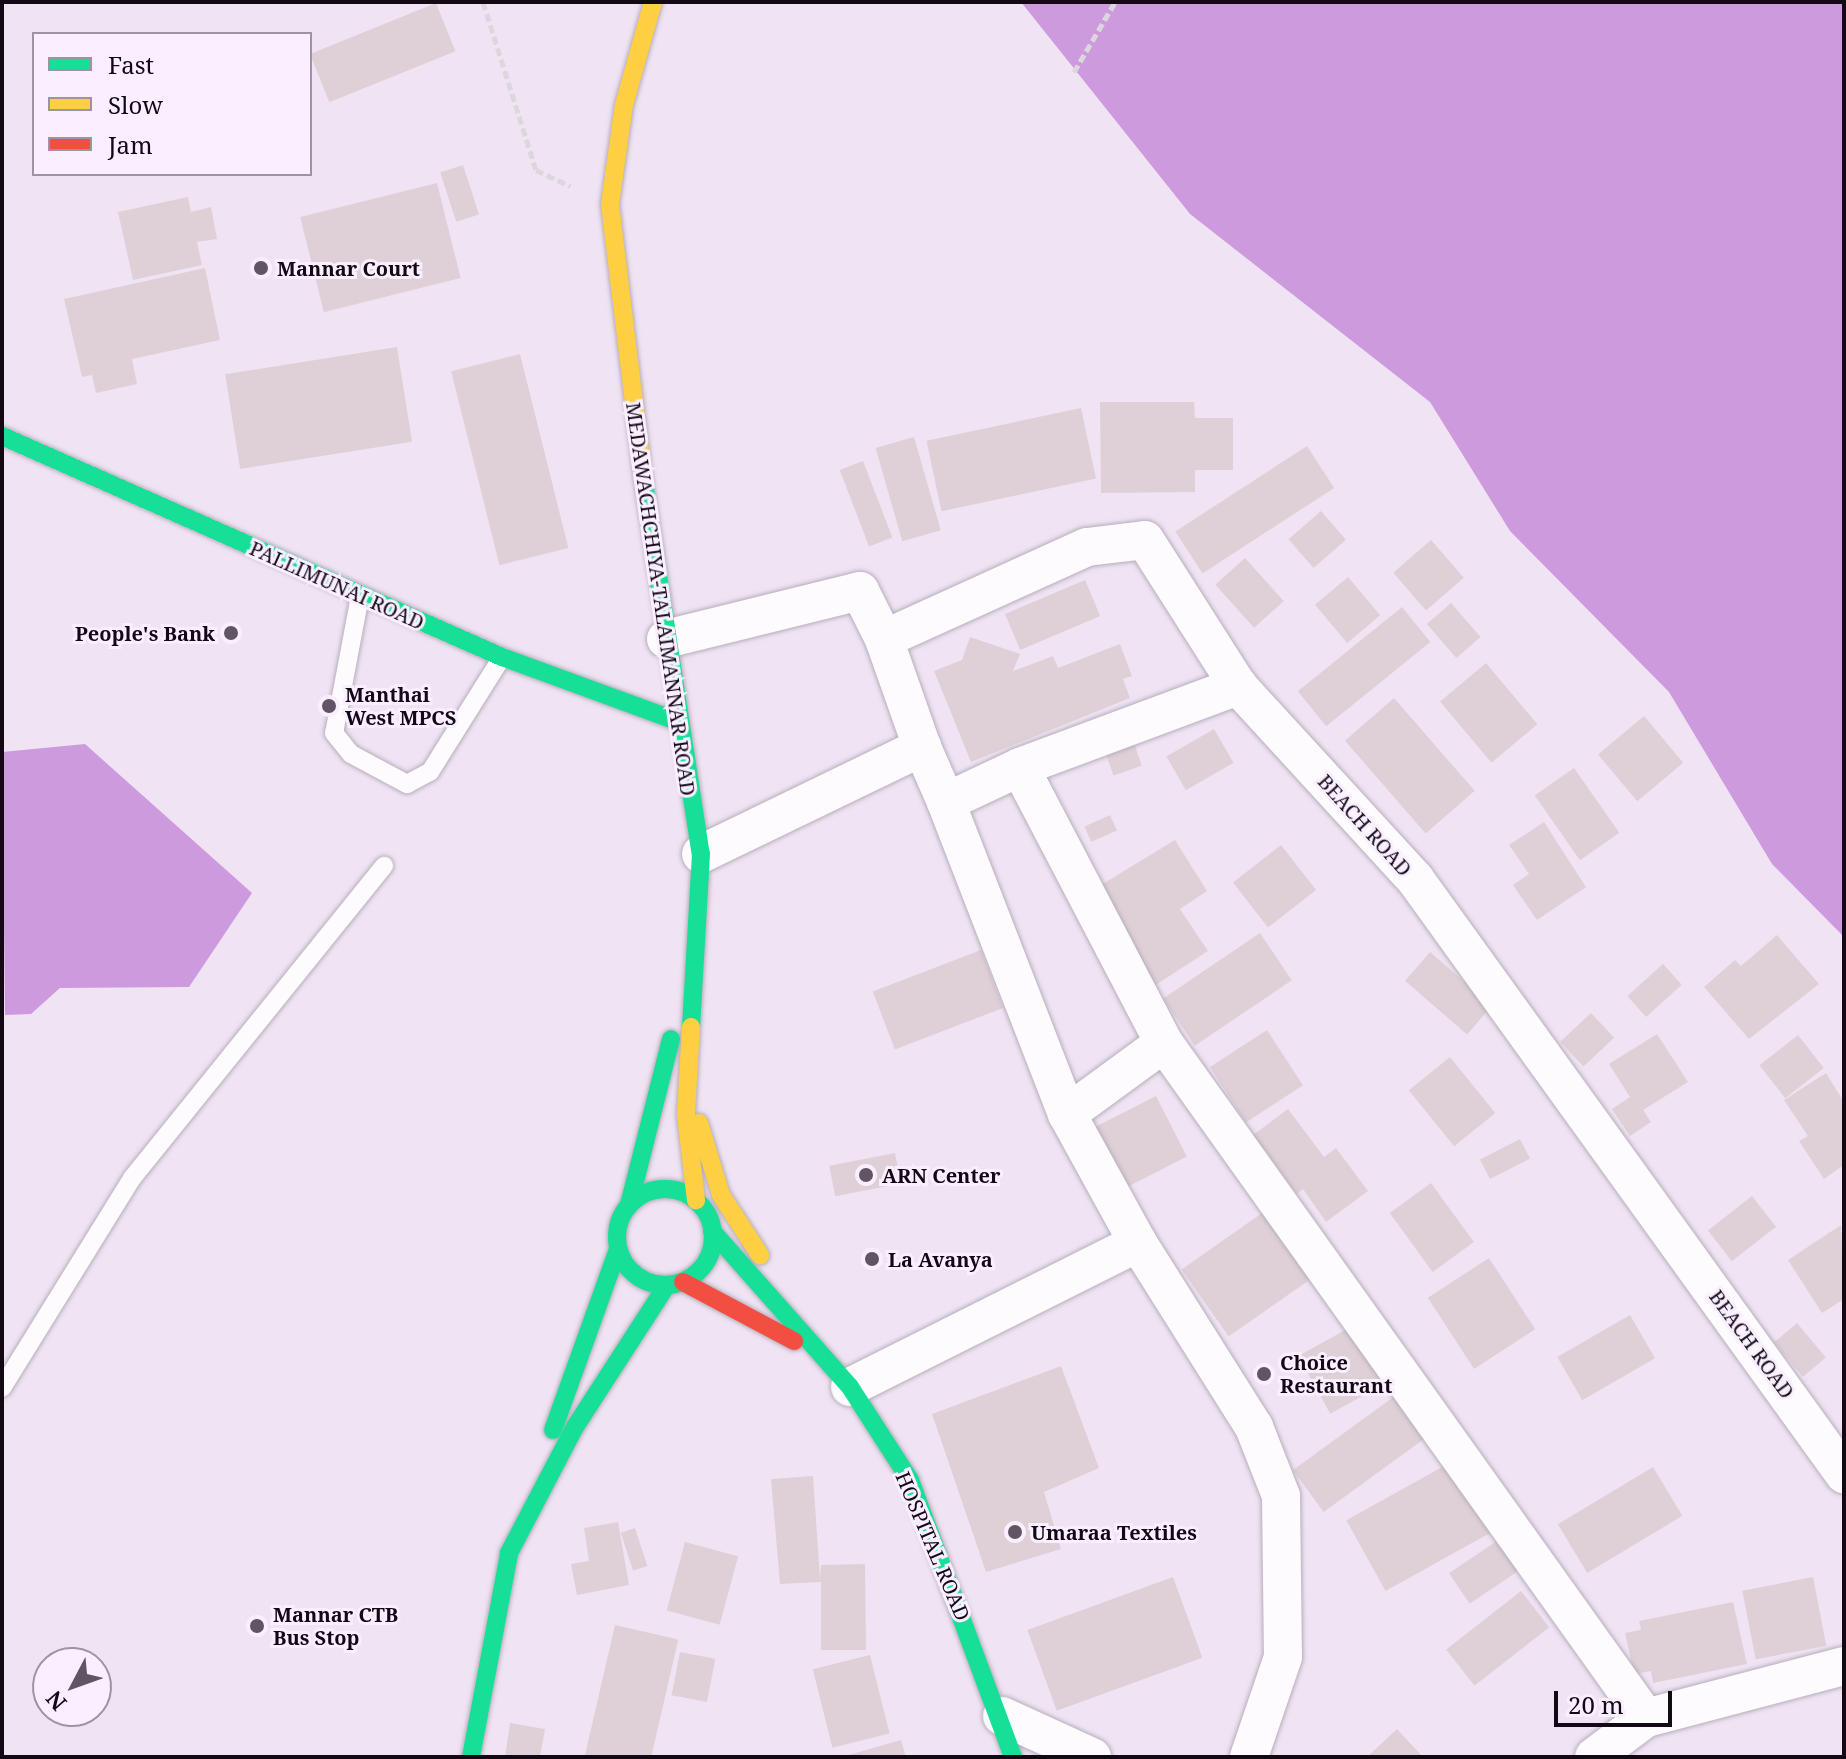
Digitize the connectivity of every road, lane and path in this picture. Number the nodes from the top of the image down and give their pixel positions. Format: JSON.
{"nodes":[{"id":1,"x":483,"y":2,"type":"edge"},
{"id":2,"x":653,"y":2,"type":"edge"},
{"id":3,"x":1115,"y":2,"type":"edge"},
{"id":4,"x":1074,"y":72,"type":"dead end"},
{"id":5,"x":610,"y":204,"type":"junction"},
{"id":6,"x":2,"y":436,"type":"edge"},
{"id":7,"x":360,"y":596,"type":"junction"},
{"id":8,"x":666,"y":639,"type":"junction"},
{"id":9,"x":884,"y":639,"type":"junction"},
{"id":10,"x":502,"y":657,"type":"junction"},
{"id":11,"x":1238,"y":686,"type":"junction"},
{"id":12,"x":677,"y":721,"type":"junction"},
{"id":13,"x":922,"y":747,"type":"junction"},
{"id":14,"x":1020,"y":767,"type":"junction"},
{"id":15,"x":946,"y":802,"type":"junction"},
{"id":16,"x":701,"y":854,"type":"junction"},
{"id":17,"x":384,"y":866,"type":"dead end"},
{"id":18,"x":698,"y":932,"type":"junction"},
{"id":19,"x":1164,"y":1043,"type":"junction"},
{"id":20,"x":688,"y":1076,"type":"junction"},
{"id":21,"x":1067,"y":1114,"type":"junction"},
{"id":22,"x":696,"y":1200,"type":"junction"},
{"id":23,"x":629,"y":1205,"type":"junction"},
{"id":24,"x":712,"y":1231,"type":"junction"},
{"id":25,"x":1138,"y":1243,"type":"junction"},
{"id":26,"x":618,"y":1249,"type":"junction"},
{"id":27,"x":675,"y":1284,"type":"junction"},
{"id":28,"x":817,"y":1354,"type":"junction"},
{"id":29,"x":850,"y":1387,"type":"junction"},
{"id":30,"x":2,"y":1388,"type":"edge"},
{"id":31,"x":1844,"y":1474,"type":"edge"},
{"id":32,"x":509,"y":1553,"type":"junction"},
{"id":33,"x":1844,"y":1666,"type":"edge"},
{"id":34,"x":1002,"y":1716,"type":"junction"},
{"id":35,"x":1646,"y":1718,"type":"junction"},
{"id":36,"x":471,"y":1757,"type":"edge"},
{"id":37,"x":1013,"y":1757,"type":"edge"},
{"id":38,"x":1092,"y":1757,"type":"edge"},
{"id":39,"x":1249,"y":1757,"type":"edge"},
{"id":40,"x":1594,"y":1757,"type":"edge"}],
"edges":[{"from":1,"to":5,"type":"path"},
{"from":2,"to":5,"type":"main road","name":"MEDAWACHCHIYA-TALAIMANNAR ROAD"},
{"from":3,"to":4,"type":"path"},
{"from":5,"to":8,"type":"main road","name":"MEDAWACHCHIYA-TALAIMANNAR ROAD"},
{"from":6,"to":7,"type":"main road","name":"PALLIMUNAI ROAD"},
{"from":7,"to":10,"type":"main road","name":"PALLIMUNAI ROAD"},
{"from":7,"to":10,"type":"lane"},
{"from":8,"to":9,"type":"street"},
{"from":8,"to":12,"type":"main road","name":"MEDAWACHCHIYA-TALAIMANNAR ROAD"},
{"from":9,"to":11,"type":"street","name":"BEACH ROAD"},
{"from":9,"to":13,"type":"street"},
{"from":10,"to":12,"type":"main road","name":"PALLIMUNAI ROAD"},
{"from":11,"to":14,"type":"street"},
{"from":11,"to":31,"type":"street","name":"BEACH ROAD"},
{"from":12,"to":16,"type":"main road","name":"MEDAWACHCHIYA-TALAIMANNAR ROAD"},
{"from":13,"to":15,"type":"street"},
{"from":13,"to":16,"type":"street"},
{"from":14,"to":15,"type":"street"},
{"from":14,"to":19,"type":"street"},
{"from":15,"to":21,"type":"street"},
{"from":16,"to":18,"type":"main road","name":"MEDAWACHCHIYA-TALAIMANNAR ROAD"},
{"from":17,"to":30,"type":"lane"},
{"from":18,"to":20,"type":"main road","name":"MEDAWACHCHIYA-TALAIMANNAR ROAD"},
{"from":18,"to":23,"type":"main road"},
{"from":19,"to":21,"type":"street"},
{"from":19,"to":35,"type":"street"},
{"from":20,"to":22,"type":"main road","name":"MEDAWACHCHIYA-TALAIMANNAR ROAD"},
{"from":20,"to":28,"type":"main road","name":"HOSPITAL ROAD"},
{"from":21,"to":25,"type":"street"},
{"from":22,"to":23,"type":"main road"},
{"from":22,"to":24,"type":"main road"},
{"from":23,"to":26,"type":"main road"},
{"from":24,"to":27,"type":"main road"},
{"from":24,"to":28,"type":"main road","name":"HOSPITAL ROAD"},
{"from":25,"to":29,"type":"street"},
{"from":25,"to":39,"type":"street"},
{"from":26,"to":27,"type":"main road"},
{"from":26,"to":32,"type":"main road"},
{"from":27,"to":28,"type":"main road"},
{"from":27,"to":32,"type":"main road"},
{"from":28,"to":29,"type":"main road","name":"HOSPITAL ROAD"},
{"from":29,"to":34,"type":"main road","name":"HOSPITAL ROAD"},
{"from":32,"to":36,"type":"main road"},
{"from":33,"to":35,"type":"street"},
{"from":34,"to":37,"type":"main road","name":"HOSPITAL ROAD"},
{"from":34,"to":38,"type":"street"},
{"from":35,"to":40,"type":"street"}]}
